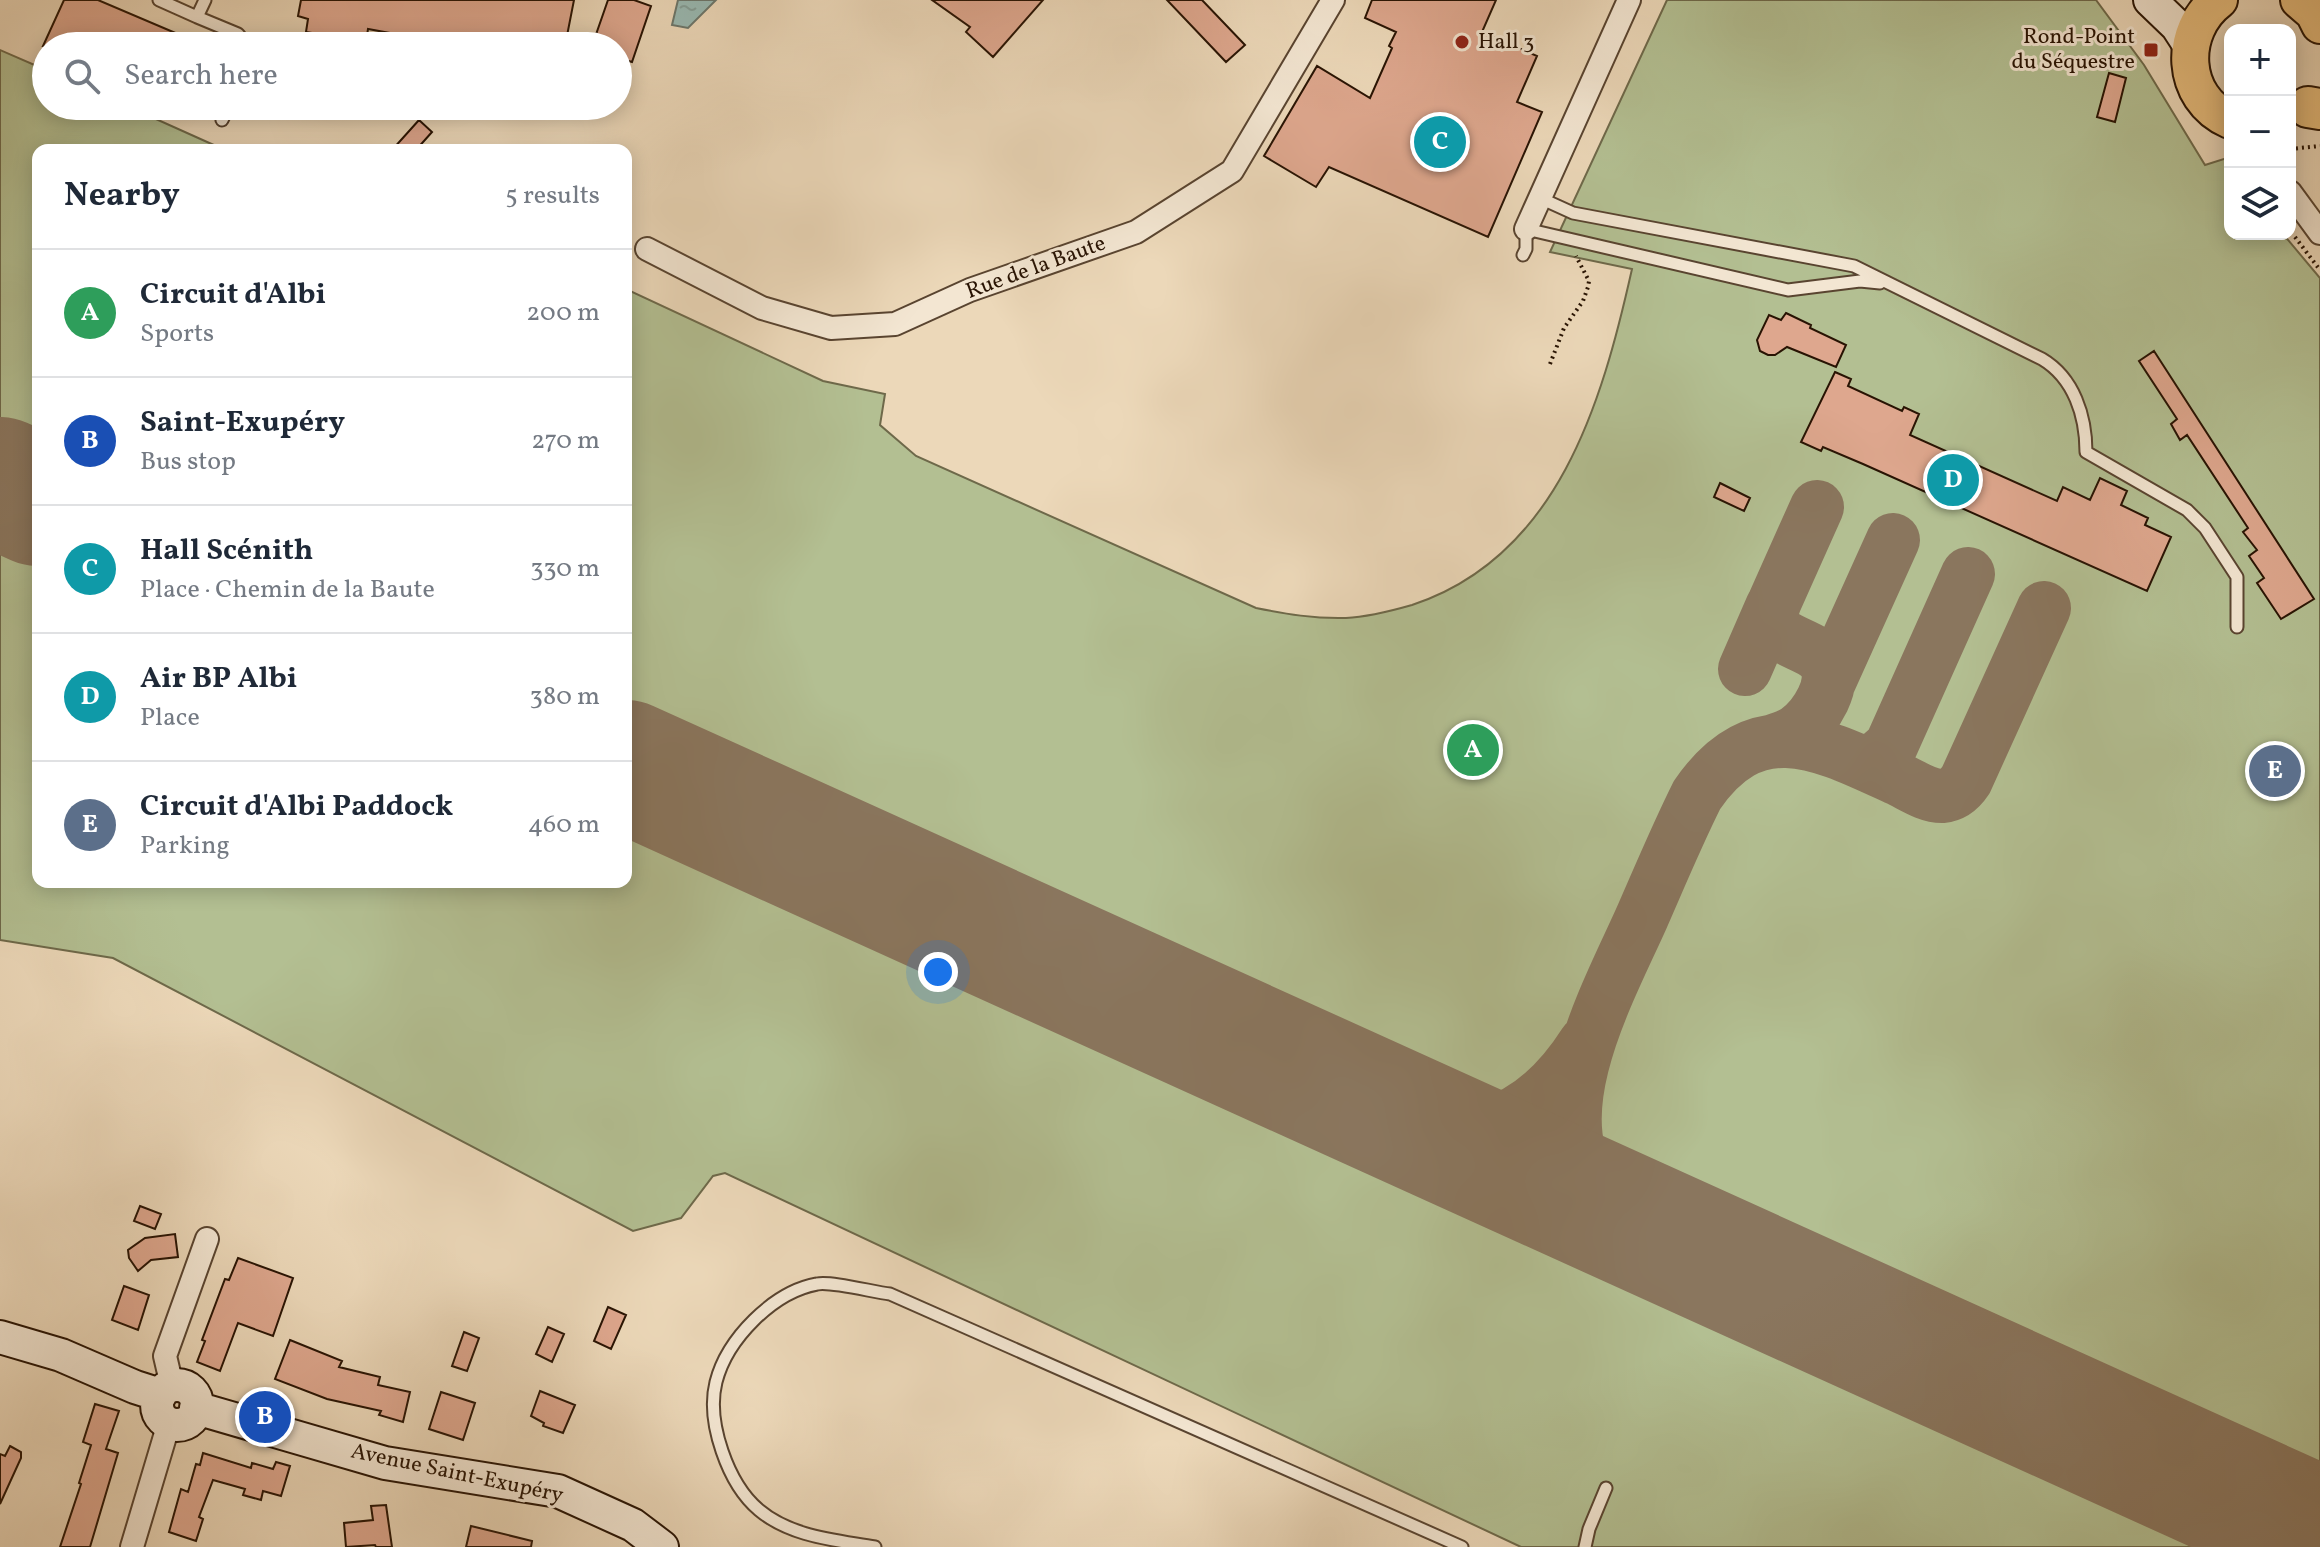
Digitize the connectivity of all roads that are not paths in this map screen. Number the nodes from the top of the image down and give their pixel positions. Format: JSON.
{"nodes":[{"id":1,"x":159,"y":0,"type":"edge"},
{"id":2,"x":205,"y":0,"type":"edge"},
{"id":3,"x":1333,"y":0,"type":"edge"},
{"id":4,"x":1629,"y":0,"type":"edge"},
{"id":5,"x":2150,"y":0,"type":"edge"},
{"id":6,"x":2299,"y":0,"type":"edge"},
{"id":7,"x":2207,"y":2,"type":"edge"},
{"id":8,"x":197,"y":17,"type":"junction"},
{"id":9,"x":2320,"y":25,"type":"edge"},
{"id":10,"x":233,"y":32,"type":"edge"},
{"id":11,"x":2190,"y":46,"type":"junction"},
{"id":12,"x":2224,"y":116,"type":"edge"},
{"id":13,"x":1540,"y":198,"type":"junction"},
{"id":14,"x":2296,"y":200,"type":"edge"},
{"id":15,"x":1526,"y":229,"type":"junction"},
{"id":16,"x":2320,"y":233,"type":"edge"},
{"id":17,"x":647,"y":249,"type":"dead end"},
{"id":18,"x":1523,"y":255,"type":"dead end"},
{"id":19,"x":1893,"y":285,"type":"junction"},
{"id":20,"x":2237,"y":627,"type":"dead end"},
{"id":21,"x":207,"y":1239,"type":"dead end"},
{"id":22,"x":0,"y":1337,"type":"edge"},
{"id":23,"x":174,"y":1403,"type":"junction"},
{"id":24,"x":1606,"y":1488,"type":"dead end"},
{"id":25,"x":132,"y":1547,"type":"edge"},
{"id":26,"x":662,"y":1547,"type":"edge"},
{"id":27,"x":875,"y":1547,"type":"edge"},
{"id":28,"x":1462,"y":1547,"type":"edge"},
{"id":29,"x":1585,"y":1547,"type":"edge"}],
"edges":[{"from":1,"to":8,"type":"lane"},
{"from":2,"to":8,"type":"lane"},
{"from":3,"to":17,"type":"street","name":"Rue de la Baute"},
{"from":4,"to":13,"type":"street"},
{"from":5,"to":11,"type":"street"},
{"from":6,"to":9,"type":"main road"},
{"from":7,"to":11,"type":"main road"},
{"from":8,"to":10,"type":"lane"},
{"from":11,"to":12,"type":"main road"},
{"from":13,"to":15,"type":"street"},
{"from":13,"to":19,"type":"lane"},
{"from":14,"to":16,"type":"street"},
{"from":15,"to":18,"type":"lane"},
{"from":15,"to":19,"type":"lane"},
{"from":19,"to":20,"type":"lane"},
{"from":21,"to":23,"type":"street"},
{"from":22,"to":23,"type":"street","name":"Avenue Saint-Exupéry"},
{"from":23,"to":25,"type":"street"},
{"from":23,"to":26,"type":"street","name":"Avenue Saint-Exupéry"},
{"from":24,"to":29,"type":"lane"},
{"from":27,"to":28,"type":"lane"}]}
